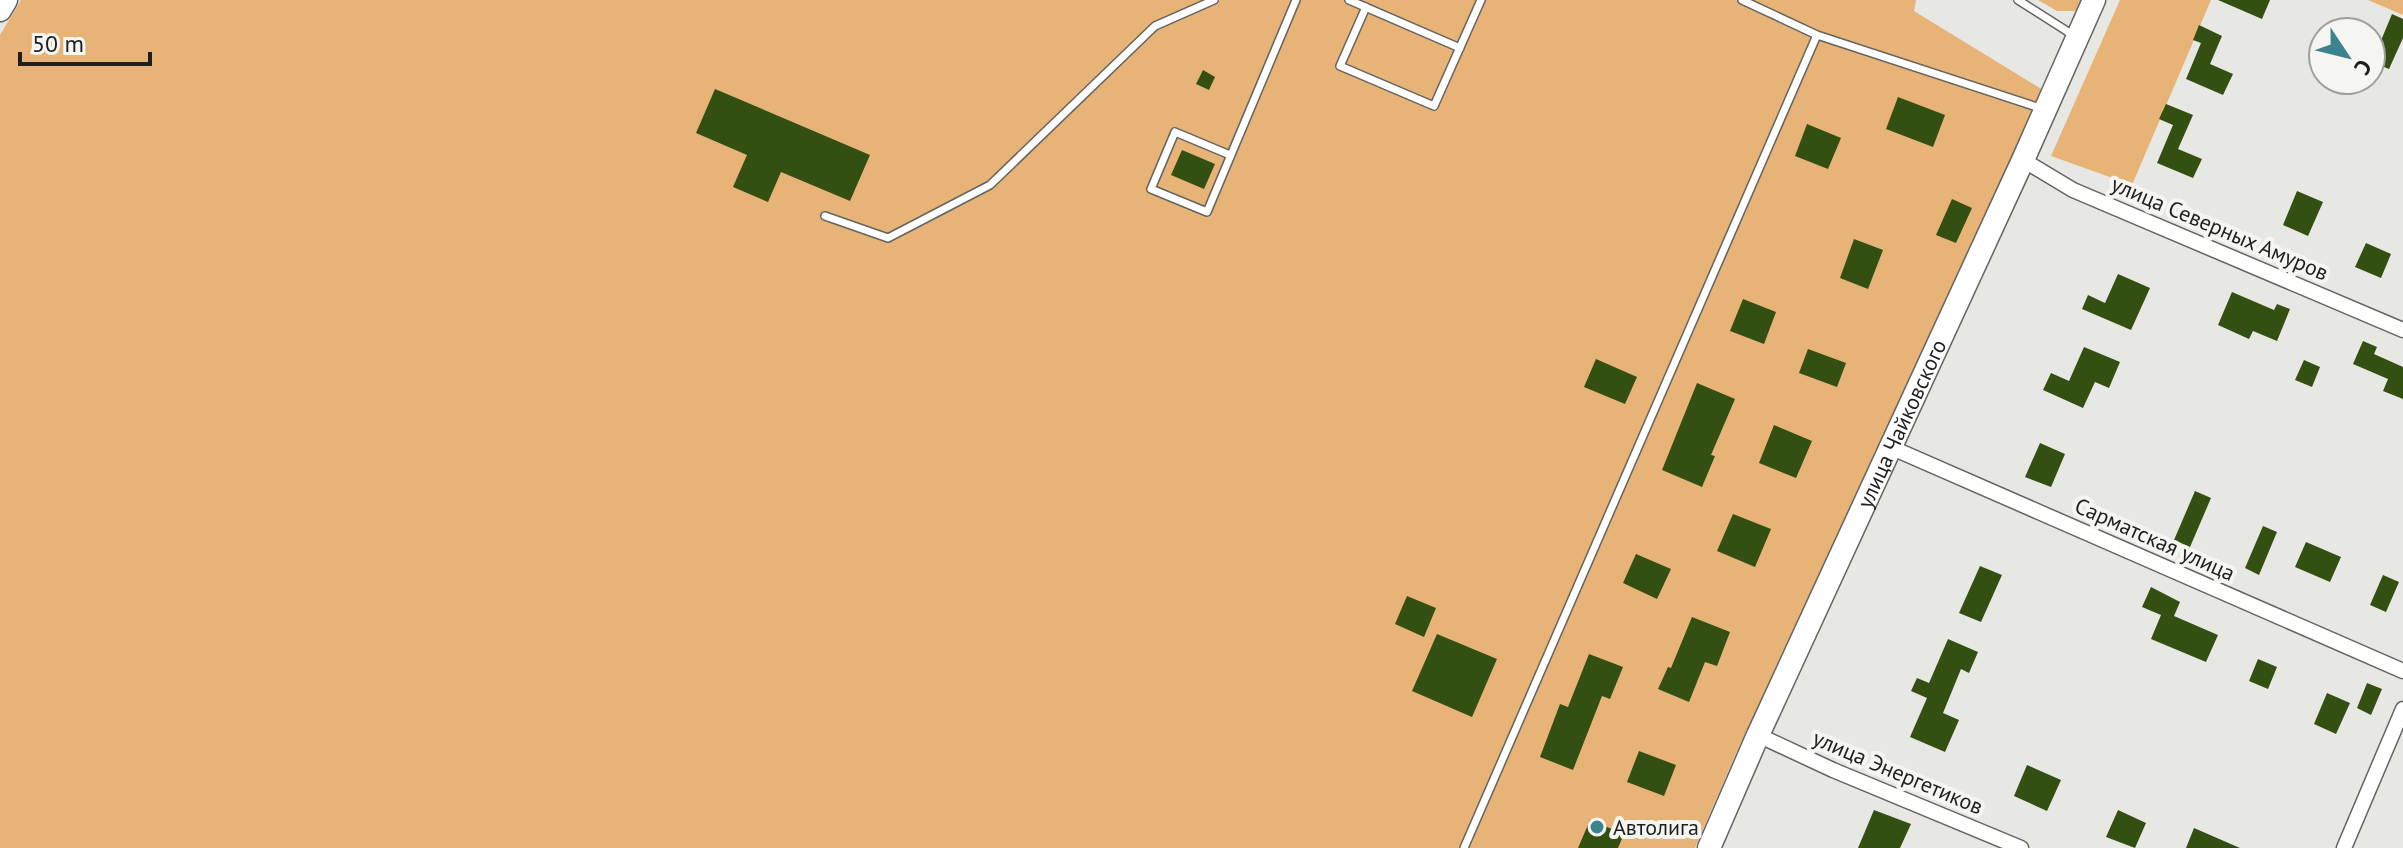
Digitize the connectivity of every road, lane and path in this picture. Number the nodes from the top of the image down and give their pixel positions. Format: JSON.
{"nodes":[{"id":1,"x":6,"y":0,"type":"edge"},
{"id":2,"x":1214,"y":0,"type":"edge"},
{"id":3,"x":1296,"y":0,"type":"edge"},
{"id":4,"x":1350,"y":0,"type":"edge"},
{"id":5,"x":1481,"y":0,"type":"edge"},
{"id":6,"x":1742,"y":0,"type":"edge"},
{"id":7,"x":2018,"y":0,"type":"edge"},
{"id":8,"x":2094,"y":0,"type":"edge"},
{"id":9,"x":1366,"y":7,"type":"junction"},
{"id":10,"x":0,"y":10,"type":"edge"},
{"id":11,"x":1817,"y":35,"type":"junction"},
{"id":12,"x":2077,"y":37,"type":"junction"},
{"id":13,"x":1460,"y":48,"type":"junction"},
{"id":14,"x":2045,"y":109,"type":"junction"},
{"id":15,"x":1230,"y":155,"type":"junction"},
{"id":16,"x":2023,"y":160,"type":"junction"},
{"id":17,"x":825,"y":216,"type":"dead end"},
{"id":18,"x":2403,"y":330,"type":"edge"},
{"id":19,"x":1890,"y":447,"type":"junction"},
{"id":20,"x":2403,"y":671,"type":"edge"},
{"id":21,"x":2403,"y":709,"type":"edge"},
{"id":22,"x":1758,"y":735,"type":"junction"},
{"id":23,"x":1464,"y":848,"type":"edge"},
{"id":24,"x":1709,"y":848,"type":"edge"},
{"id":25,"x":2021,"y":848,"type":"edge"},
{"id":26,"x":2344,"y":848,"type":"edge"}],
"edges":[{"from":1,"to":10,"type":"street"},
{"from":2,"to":17,"type":"lane"},
{"from":3,"to":15,"type":"lane"},
{"from":4,"to":9,"type":"lane"},
{"from":5,"to":13,"type":"lane"},
{"from":6,"to":11,"type":"lane"},
{"from":7,"to":12,"type":"lane"},
{"from":8,"to":12,"type":"street","name":"улица Чайковского"},
{"from":9,"to":13,"type":"lane"},
{"from":9,"to":13,"type":"lane"},
{"from":11,"to":14,"type":"lane"},
{"from":11,"to":23,"type":"lane"},
{"from":12,"to":14,"type":"street","name":"улица Чайковского"},
{"from":14,"to":16,"type":"street","name":"улица Чайковского"},
{"from":15,"to":15,"type":"lane"},
{"from":16,"to":18,"type":"street","name":"улица Северных Амуров"},
{"from":16,"to":19,"type":"street","name":"улица Чайковского"},
{"from":19,"to":20,"type":"street","name":"Сарматская улица"},
{"from":19,"to":22,"type":"street","name":"улица Чайковского"},
{"from":21,"to":26,"type":"street"},
{"from":22,"to":24,"type":"street","name":"улица Чайковского"},
{"from":22,"to":25,"type":"street","name":"улица Энергетиков"}]}
